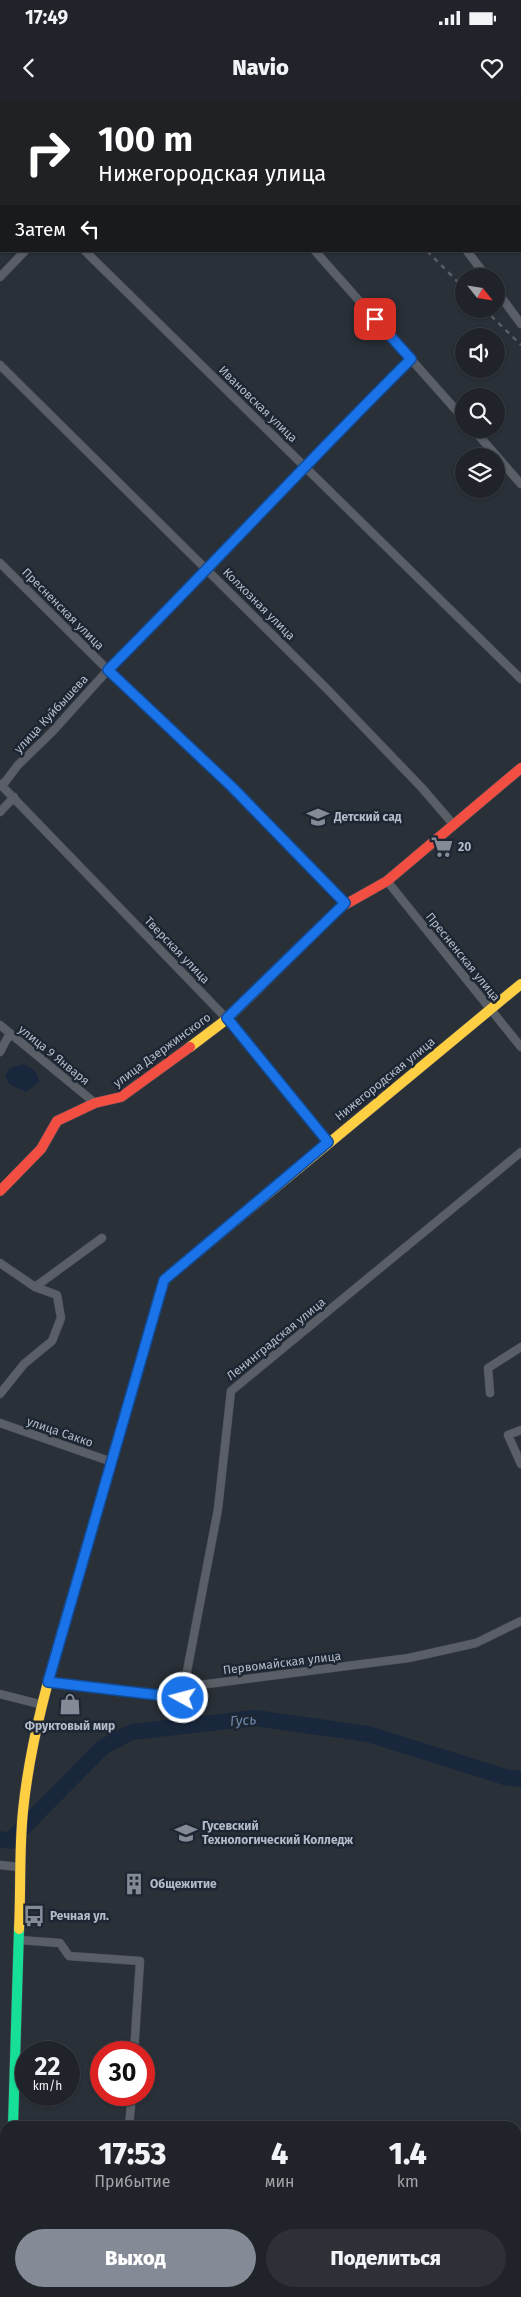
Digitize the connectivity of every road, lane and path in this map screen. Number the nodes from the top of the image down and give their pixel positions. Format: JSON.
{"nodes":[{"id":1,"x":24,"y":252,"type":"edge"},
{"id":2,"x":86,"y":252,"type":"edge"},
{"id":3,"x":316,"y":252,"type":"edge"},
{"id":4,"x":468,"y":252,"type":"edge"},
{"id":5,"x":480,"y":268,"type":"edge"},
{"id":6,"x":0,"y":277,"type":"edge"},
{"id":7,"x":505,"y":302,"type":"edge"},
{"id":8,"x":521,"y":324,"type":"edge"},
{"id":9,"x":411,"y":359,"type":"junction"},
{"id":10,"x":0,"y":364,"type":"edge"},
{"id":11,"x":455,"y":409,"type":"edge"},
{"id":12,"x":480,"y":438,"type":"edge"},
{"id":13,"x":304,"y":466,"type":"junction"},
{"id":14,"x":521,"y":484,"type":"edge"},
{"id":15,"x":0,"y":563,"type":"edge"},
{"id":16,"x":208,"y":570,"type":"junction"},
{"id":17,"x":108,"y":670,"type":"junction"},
{"id":18,"x":521,"y":679,"type":"edge"},
{"id":19,"x":521,"y":768,"type":"edge"},
{"id":20,"x":1,"y":785,"type":"edge"},
{"id":21,"x":14,"y":797,"type":"junction"},
{"id":22,"x":0,"y":812,"type":"edge"},
{"id":23,"x":453,"y":824,"type":"junction"},
{"id":24,"x":387,"y":881,"type":"junction"},
{"id":25,"x":345,"y":903,"type":"junction"},
{"id":26,"x":521,"y":984,"type":"edge"},
{"id":27,"x":491,"y":1009,"type":"junction"},
{"id":28,"x":227,"y":1018,"type":"junction"},
{"id":29,"x":0,"y":1025,"type":"edge"},
{"id":30,"x":10,"y":1034,"type":"junction"},
{"id":31,"x":521,"y":1046,"type":"edge"},
{"id":32,"x":0,"y":1052,"type":"edge"},
{"id":33,"x":95,"y":1103,"type":"junction"},
{"id":34,"x":328,"y":1142,"type":"junction"},
{"id":35,"x":521,"y":1152,"type":"edge"},
{"id":36,"x":0,"y":1191,"type":"edge"},
{"id":37,"x":102,"y":1238,"type":"dead end"},
{"id":38,"x":0,"y":1263,"type":"edge"},
{"id":39,"x":35,"y":1288,"type":"junction"},
{"id":40,"x":521,"y":1347,"type":"edge"},
{"id":41,"x":490,"y":1393,"type":"dead end"},
{"id":42,"x":0,"y":1394,"type":"edge"},
{"id":43,"x":0,"y":1423,"type":"edge"},
{"id":44,"x":521,"y":1430,"type":"edge"},
{"id":45,"x":112,"y":1462,"type":"junction"},
{"id":46,"x":521,"y":1464,"type":"edge"},
{"id":47,"x":521,"y":1621,"type":"edge"},
{"id":48,"x":48,"y":1682,"type":"junction"},
{"id":49,"x":184,"y":1687,"type":"junction"},
{"id":50,"x":0,"y":1694,"type":"edge"},
{"id":51,"x":42,"y":1705,"type":"junction"},
{"id":52,"x":0,"y":1865,"type":"edge"},
{"id":53,"x":19,"y":1867,"type":"junction"},
{"id":54,"x":19,"y":1940,"type":"junction"},
{"id":55,"x":135,"y":2041,"type":"edge"},
{"id":56,"x":131,"y":2106,"type":"edge"},
{"id":57,"x":13,"y":2121,"type":"edge"},
{"id":58,"x":130,"y":2121,"type":"edge"}],
"edges":[{"from":1,"to":6,"type":"street"},
{"from":2,"to":13,"type":"street","name":"Ивановская улица"},
{"from":3,"to":9,"type":"street"},
{"from":4,"to":5,"type":"street"},
{"from":7,"to":8,"type":"street"},
{"from":9,"to":11,"type":"street"},
{"from":9,"to":13,"type":"street","name":"улица Куйбышева"},
{"from":10,"to":16,"type":"street","name":"Колхозная улица"},
{"from":12,"to":14,"type":"street"},
{"from":13,"to":16,"type":"street","name":"улица Куйбышева"},
{"from":13,"to":18,"type":"street","name":"Ивановская улица"},
{"from":15,"to":17,"type":"street","name":"Пресненская улица"},
{"from":16,"to":17,"type":"street","name":"улица Куйбышева"},
{"from":16,"to":23,"type":"street","name":"Колхозная улица"},
{"from":17,"to":20,"type":"street","name":"улица Куйбышева"},
{"from":17,"to":25,"type":"street","name":"Пресненская улица"},
{"from":19,"to":23,"type":"main road","name":"улица Дзержинского"},
{"from":20,"to":21,"type":"street","name":"Тверская улица"},
{"from":21,"to":22,"type":"street"},
{"from":21,"to":28,"type":"street","name":"Тверская улица"},
{"from":23,"to":24,"type":"main road","name":"улица Дзержинского"},
{"from":24,"to":25,"type":"main road","name":"улица Дзержинского"},
{"from":24,"to":27,"type":"street","name":"Пресненская улица"},
{"from":25,"to":28,"type":"main road","name":"улица Дзержинского"},
{"from":26,"to":27,"type":"main road","name":"Нижегородская улица"},
{"from":27,"to":31,"type":"street","name":"Пресненская улица"},
{"from":27,"to":34,"type":"main road","name":"Нижегородская улица"},
{"from":28,"to":33,"type":"main road","name":"улица Дзержинского"},
{"from":28,"to":34,"type":"street","name":"Тверская улица"},
{"from":29,"to":30,"type":"street","name":"улица 9 Января"},
{"from":30,"to":32,"type":"street"},
{"from":30,"to":33,"type":"street","name":"улица 9 Января"},
{"from":33,"to":36,"type":"main road","name":"улица Дзержинского"},
{"from":34,"to":45,"type":"main road","name":"Нижегородская улица"},
{"from":35,"to":49,"type":"street","name":"Ленинградская улица"},
{"from":37,"to":39,"type":"street"},
{"from":38,"to":39,"type":"street"},
{"from":39,"to":42,"type":"street"},
{"from":40,"to":41,"type":"street"},
{"from":43,"to":45,"type":"street","name":"улица Сакко"},
{"from":44,"to":46,"type":"street"},
{"from":45,"to":48,"type":"main road","name":"Нижегородская улица"},
{"from":47,"to":49,"type":"street","name":"Первомайская улица"},
{"from":48,"to":49,"type":"street","name":"Первомайская улица"},
{"from":48,"to":51,"type":"main road","name":"Нижегородская улица"},
{"from":50,"to":51,"type":"street"},
{"from":51,"to":53,"type":"main road","name":"Нижегородская улица"},
{"from":52,"to":53,"type":"street"},
{"from":53,"to":54,"type":"main road","name":"Нижегородская улица"},
{"from":54,"to":55,"type":"street"},
{"from":54,"to":57,"type":"main road","name":"Нижегородская улица"},
{"from":56,"to":58,"type":"street"}]}
